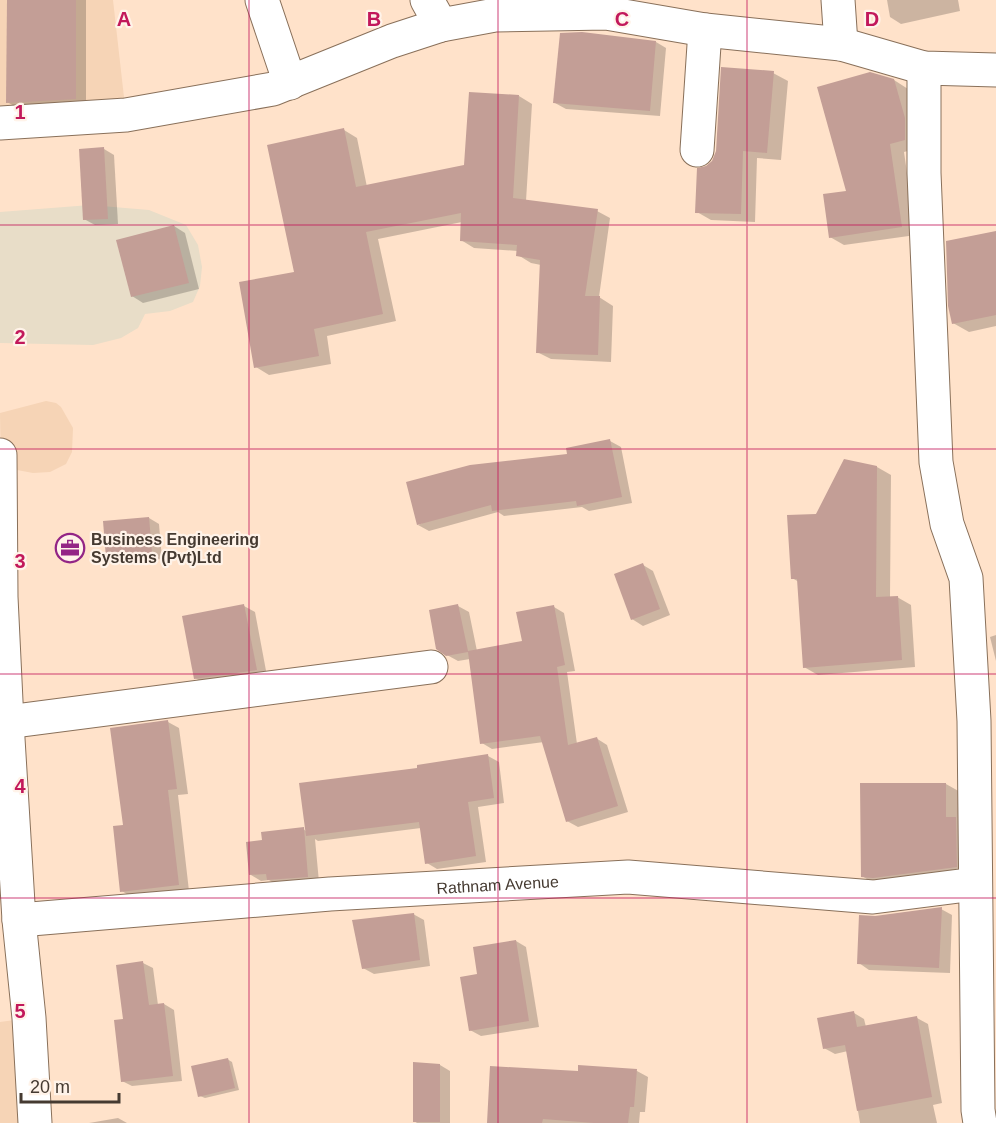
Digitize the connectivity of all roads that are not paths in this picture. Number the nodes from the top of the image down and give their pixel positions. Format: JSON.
{"nodes":[{"id":1,"x":262,"y":0,"type":"edge"},
{"id":2,"x":838,"y":0,"type":"edge"},
{"id":3,"x":519,"y":7,"type":"edge"},
{"id":4,"x":434,"y":12,"type":"edge"},
{"id":5,"x":705,"y":30,"type":"junction"},
{"id":6,"x":841,"y":44,"type":"junction"},
{"id":7,"x":924,"y":68,"type":"junction"},
{"id":8,"x":996,"y":70,"type":"edge"},
{"id":9,"x":290,"y":83,"type":"junction"},
{"id":10,"x":0,"y":123,"type":"edge"},
{"id":11,"x":697,"y":150,"type":"dead end"},
{"id":12,"x":0,"y":455,"type":"edge"},
{"id":13,"x":431,"y":667,"type":"dead end"},
{"id":14,"x":7,"y":722,"type":"junction"},
{"id":15,"x":984,"y":747,"type":"edge"},
{"id":16,"x":975,"y":884,"type":"junction"},
{"id":17,"x":19,"y":920,"type":"junction"},
{"id":18,"x":35,"y":1123,"type":"edge"},
{"id":19,"x":980,"y":1123,"type":"edge"}],
"edges":[{"from":1,"to":9,"type":"street"},
{"from":2,"to":6,"type":"street"},
{"from":3,"to":4,"type":"street"},
{"from":3,"to":5,"type":"street"},
{"from":4,"to":9,"type":"street"},
{"from":5,"to":6,"type":"street"},
{"from":5,"to":11,"type":"street"},
{"from":6,"to":7,"type":"street"},
{"from":7,"to":8,"type":"street"},
{"from":7,"to":15,"type":"street"},
{"from":9,"to":10,"type":"street"},
{"from":12,"to":14,"type":"street"},
{"from":13,"to":14,"type":"street"},
{"from":14,"to":17,"type":"street"},
{"from":15,"to":16,"type":"street"},
{"from":16,"to":17,"type":"street","name":"Rathnam Avenue"},
{"from":16,"to":19,"type":"street"},
{"from":17,"to":18,"type":"street"}]}
